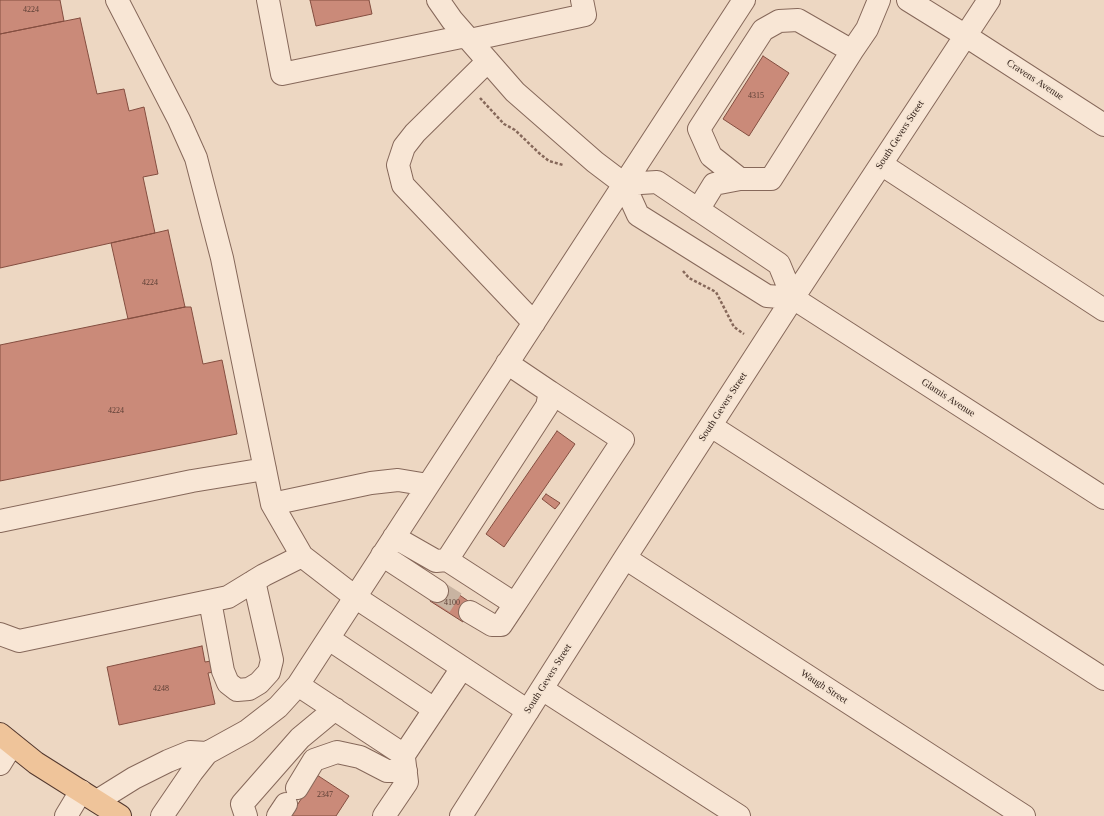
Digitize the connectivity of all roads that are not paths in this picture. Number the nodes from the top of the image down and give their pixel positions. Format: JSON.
{"nodes":[{"id":1,"x":117,"y":0,"type":"edge"},
{"id":2,"x":268,"y":0,"type":"edge"},
{"id":3,"x":438,"y":0,"type":"edge"},
{"id":4,"x":582,"y":0,"type":"edge"},
{"id":5,"x":744,"y":0,"type":"edge"},
{"id":6,"x":879,"y":0,"type":"edge"},
{"id":7,"x":908,"y":0,"type":"edge"},
{"id":8,"x":989,"y":0,"type":"edge"},
{"id":9,"x":966,"y":36,"type":"junction"},
{"id":10,"x":468,"y":38,"type":"junction"},
{"id":11,"x":852,"y":51,"type":"junction"},
{"id":12,"x":488,"y":61,"type":"junction"},
{"id":13,"x":1104,"y":125,"type":"edge"},
{"id":14,"x":881,"y":164,"type":"junction"},
{"id":15,"x":740,"y":179,"type":"junction"},
{"id":16,"x":624,"y":184,"type":"junction"},
{"id":17,"x":698,"y":210,"type":"junction"},
{"id":18,"x":793,"y":298,"type":"junction"},
{"id":19,"x":1104,"y":310,"type":"edge"},
{"id":20,"x":534,"y":323,"type":"junction"},
{"id":21,"x":507,"y":363,"type":"junction"},
{"id":22,"x":550,"y":392,"type":"junction"},
{"id":23,"x":711,"y":426,"type":"junction"},
{"id":24,"x":265,"y":469,"type":"junction"},
{"id":25,"x":428,"y":485,"type":"junction"},
{"id":26,"x":1104,"y":498,"type":"edge"},
{"id":27,"x":272,"y":504,"type":"junction"},
{"id":28,"x":0,"y":521,"type":"edge"},
{"id":29,"x":394,"y":537,"type":"junction"},
{"id":30,"x":382,"y":555,"type":"junction"},
{"id":31,"x":302,"y":556,"type":"junction"},
{"id":32,"x":625,"y":558,"type":"junction"},
{"id":33,"x":447,"y":560,"type":"junction"},
{"id":34,"x":254,"y":581,"type":"junction"},
{"id":35,"x":437,"y":591,"type":"tunnel mouth"},
{"id":36,"x":355,"y":597,"type":"junction"},
{"id":37,"x":210,"y":601,"type":"junction"},
{"id":38,"x":515,"y":604,"type":"junction"},
{"id":39,"x":470,"y":612,"type":"tunnel mouth"},
{"id":40,"x":0,"y":634,"type":"edge"},
{"id":41,"x":329,"y":639,"type":"junction"},
{"id":42,"x":462,"y":668,"type":"junction"},
{"id":43,"x":1104,"y":679,"type":"edge"},
{"id":44,"x":298,"y":685,"type":"junction"},
{"id":45,"x":542,"y":689,"type":"junction"},
{"id":46,"x":335,"y":709,"type":"junction"},
{"id":47,"x":434,"y":709,"type":"junction"},
{"id":48,"x":528,"y":711,"type":"junction"},
{"id":49,"x":2,"y":749,"type":"edge"},
{"id":50,"x":207,"y":753,"type":"junction"},
{"id":51,"x":405,"y":763,"type":"junction"},
{"id":52,"x":89,"y":796,"type":"junction"},
{"id":53,"x":287,"y":803,"type":"edge"},
{"id":54,"x":66,"y":816,"type":"edge"},
{"id":55,"x":120,"y":816,"type":"edge"},
{"id":56,"x":162,"y":816,"type":"edge"},
{"id":57,"x":246,"y":816,"type":"edge"},
{"id":58,"x":384,"y":816,"type":"edge"},
{"id":59,"x":461,"y":816,"type":"edge"},
{"id":60,"x":739,"y":816,"type":"edge"},
{"id":61,"x":1024,"y":816,"type":"edge"}],
"edges":[{"from":1,"to":24,"type":"street"},
{"from":2,"to":10,"type":"street"},
{"from":3,"to":10,"type":"street"},
{"from":4,"to":10,"type":"street"},
{"from":5,"to":16,"type":"street"},
{"from":6,"to":11,"type":"street"},
{"from":7,"to":9,"type":"street","name":"Cravens Avenue"},
{"from":8,"to":9,"type":"street","name":"South Gevers Street"},
{"from":9,"to":13,"type":"street","name":"Cravens Avenue"},
{"from":9,"to":14,"type":"street","name":"South Gevers Street"},
{"from":10,"to":12,"type":"street"},
{"from":11,"to":15,"type":"street"},
{"from":11,"to":15,"type":"street"},
{"from":12,"to":16,"type":"street"},
{"from":12,"to":20,"type":"street"},
{"from":14,"to":18,"type":"street","name":"South Gevers Street"},
{"from":14,"to":19,"type":"street"},
{"from":15,"to":17,"type":"street"},
{"from":16,"to":17,"type":"street"},
{"from":16,"to":18,"type":"street"},
{"from":16,"to":20,"type":"street"},
{"from":17,"to":18,"type":"street"},
{"from":18,"to":23,"type":"street","name":"South Gevers Street"},
{"from":18,"to":26,"type":"street","name":"Glamis Avenue"},
{"from":20,"to":21,"type":"street"},
{"from":21,"to":22,"type":"street"},
{"from":21,"to":25,"type":"street"},
{"from":22,"to":33,"type":"street"},
{"from":22,"to":38,"type":"street"},
{"from":23,"to":32,"type":"street","name":"South Gevers Street"},
{"from":23,"to":43,"type":"street"},
{"from":24,"to":27,"type":"street"},
{"from":24,"to":28,"type":"street"},
{"from":25,"to":27,"type":"street"},
{"from":25,"to":29,"type":"street"},
{"from":27,"to":31,"type":"street"},
{"from":29,"to":30,"type":"street"},
{"from":29,"to":33,"type":"street"},
{"from":30,"to":35,"type":"street"},
{"from":30,"to":36,"type":"street"},
{"from":31,"to":34,"type":"street"},
{"from":31,"to":36,"type":"street"},
{"from":32,"to":45,"type":"street","name":"South Gevers Street"},
{"from":32,"to":61,"type":"street","name":"Waugh Street"},
{"from":33,"to":38,"type":"street"},
{"from":34,"to":37,"type":"street"},
{"from":34,"to":37,"type":"street"},
{"from":36,"to":41,"type":"street"},
{"from":36,"to":42,"type":"street"},
{"from":37,"to":40,"type":"street"},
{"from":38,"to":39,"type":"street"},
{"from":41,"to":44,"type":"street"},
{"from":41,"to":47,"type":"street"},
{"from":42,"to":47,"type":"street"},
{"from":42,"to":48,"type":"street"},
{"from":44,"to":46,"type":"street"},
{"from":44,"to":50,"type":"street"},
{"from":45,"to":48,"type":"street","name":"South Gevers Street"},
{"from":45,"to":60,"type":"street"},
{"from":46,"to":51,"type":"street"},
{"from":46,"to":57,"type":"street"},
{"from":47,"to":51,"type":"street"},
{"from":48,"to":59,"type":"street","name":"South Gevers Street"},
{"from":49,"to":52,"type":"main road"},
{"from":50,"to":52,"type":"street"},
{"from":50,"to":56,"type":"street"},
{"from":51,"to":53,"type":"street"},
{"from":51,"to":58,"type":"street"},
{"from":52,"to":54,"type":"street"},
{"from":52,"to":55,"type":"main road"}]}
